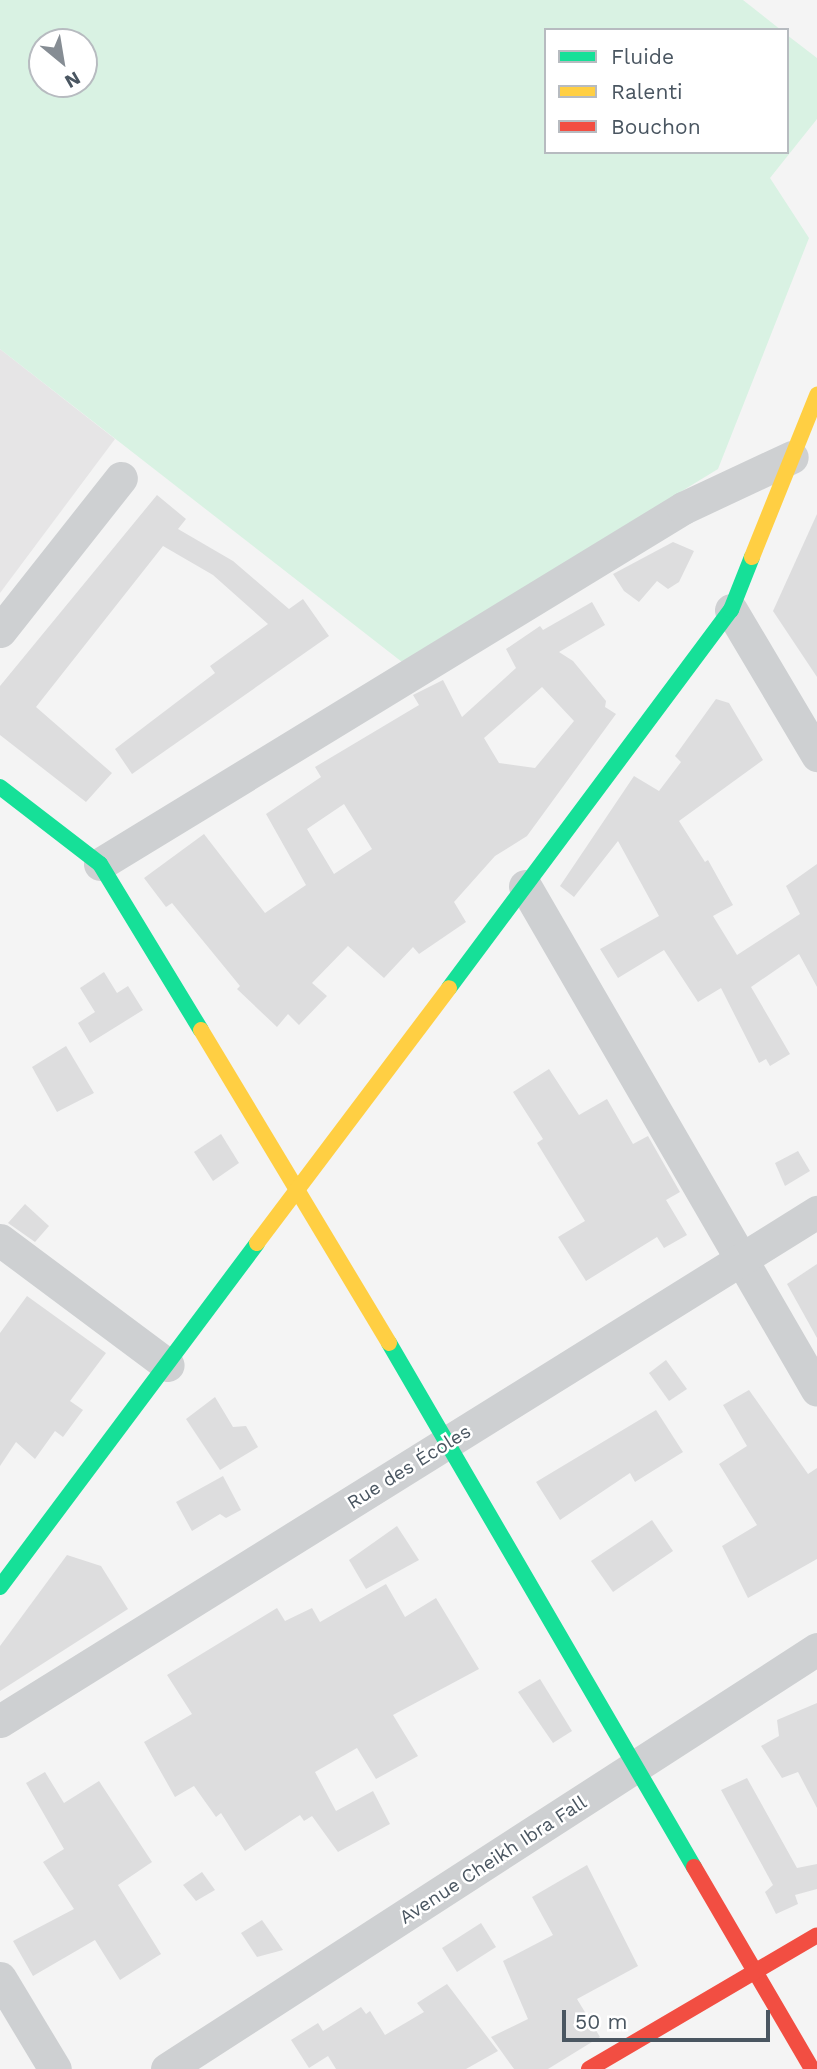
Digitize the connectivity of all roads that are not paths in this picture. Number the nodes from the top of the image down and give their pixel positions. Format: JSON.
{"nodes":[{"id":1,"x":817,"y":395,"type":"edge"},
{"id":2,"x":792,"y":457,"type":"junction"},
{"id":3,"x":121,"y":478,"type":"dead end"},
{"id":4,"x":731,"y":610,"type":"junction"},
{"id":5,"x":0,"y":631,"type":"edge"},
{"id":6,"x":817,"y":755,"type":"edge"},
{"id":7,"x":0,"y":787,"type":"edge"},
{"id":8,"x":100,"y":864,"type":"junction"},
{"id":9,"x":525,"y":887,"type":"junction"},
{"id":10,"x":299,"y":1189,"type":"junction"},
{"id":11,"x":817,"y":1212,"type":"edge"},
{"id":12,"x":0,"y":1240,"type":"edge"},
{"id":13,"x":741,"y":1259,"type":"junction"},
{"id":14,"x":168,"y":1365,"type":"junction"},
{"id":15,"x":817,"y":1390,"type":"edge"},
{"id":16,"x":447,"y":1443,"type":"junction"},
{"id":17,"x":0,"y":1587,"type":"edge"},
{"id":18,"x":817,"y":1649,"type":"edge"},
{"id":19,"x":0,"y":1721,"type":"edge"},
{"id":20,"x":637,"y":1768,"type":"junction"},
{"id":21,"x":817,"y":1935,"type":"edge"},
{"id":22,"x":755,"y":1971,"type":"junction"},
{"id":23,"x":0,"y":1978,"type":"edge"},
{"id":24,"x":55,"y":2069,"type":"edge"},
{"id":25,"x":167,"y":2069,"type":"edge"},
{"id":26,"x":589,"y":2069,"type":"edge"},
{"id":27,"x":812,"y":2069,"type":"edge"}],
"edges":[{"from":1,"to":2,"type":"main road"},
{"from":2,"to":4,"type":"main road"},
{"from":2,"to":8,"type":"street"},
{"from":3,"to":5,"type":"street"},
{"from":4,"to":6,"type":"street"},
{"from":4,"to":9,"type":"main road"},
{"from":7,"to":8,"type":"main road"},
{"from":8,"to":10,"type":"main road"},
{"from":9,"to":10,"type":"main road"},
{"from":9,"to":13,"type":"street"},
{"from":10,"to":14,"type":"main road"},
{"from":10,"to":16,"type":"main road"},
{"from":11,"to":13,"type":"street","name":"Rue des Écoles"},
{"from":12,"to":14,"type":"street"},
{"from":13,"to":15,"type":"street"},
{"from":13,"to":16,"type":"street","name":"Rue des Écoles"},
{"from":14,"to":17,"type":"main road"},
{"from":16,"to":19,"type":"street","name":"Rue des Écoles"},
{"from":16,"to":20,"type":"main road"},
{"from":18,"to":20,"type":"street","name":"Avenue Cheikh Ibra Fall"},
{"from":20,"to":22,"type":"main road"},
{"from":20,"to":25,"type":"street","name":"Avenue Cheikh Ibra Fall"},
{"from":21,"to":22,"type":"main road"},
{"from":22,"to":26,"type":"main road"},
{"from":22,"to":27,"type":"main road"},
{"from":23,"to":24,"type":"street"}]}
